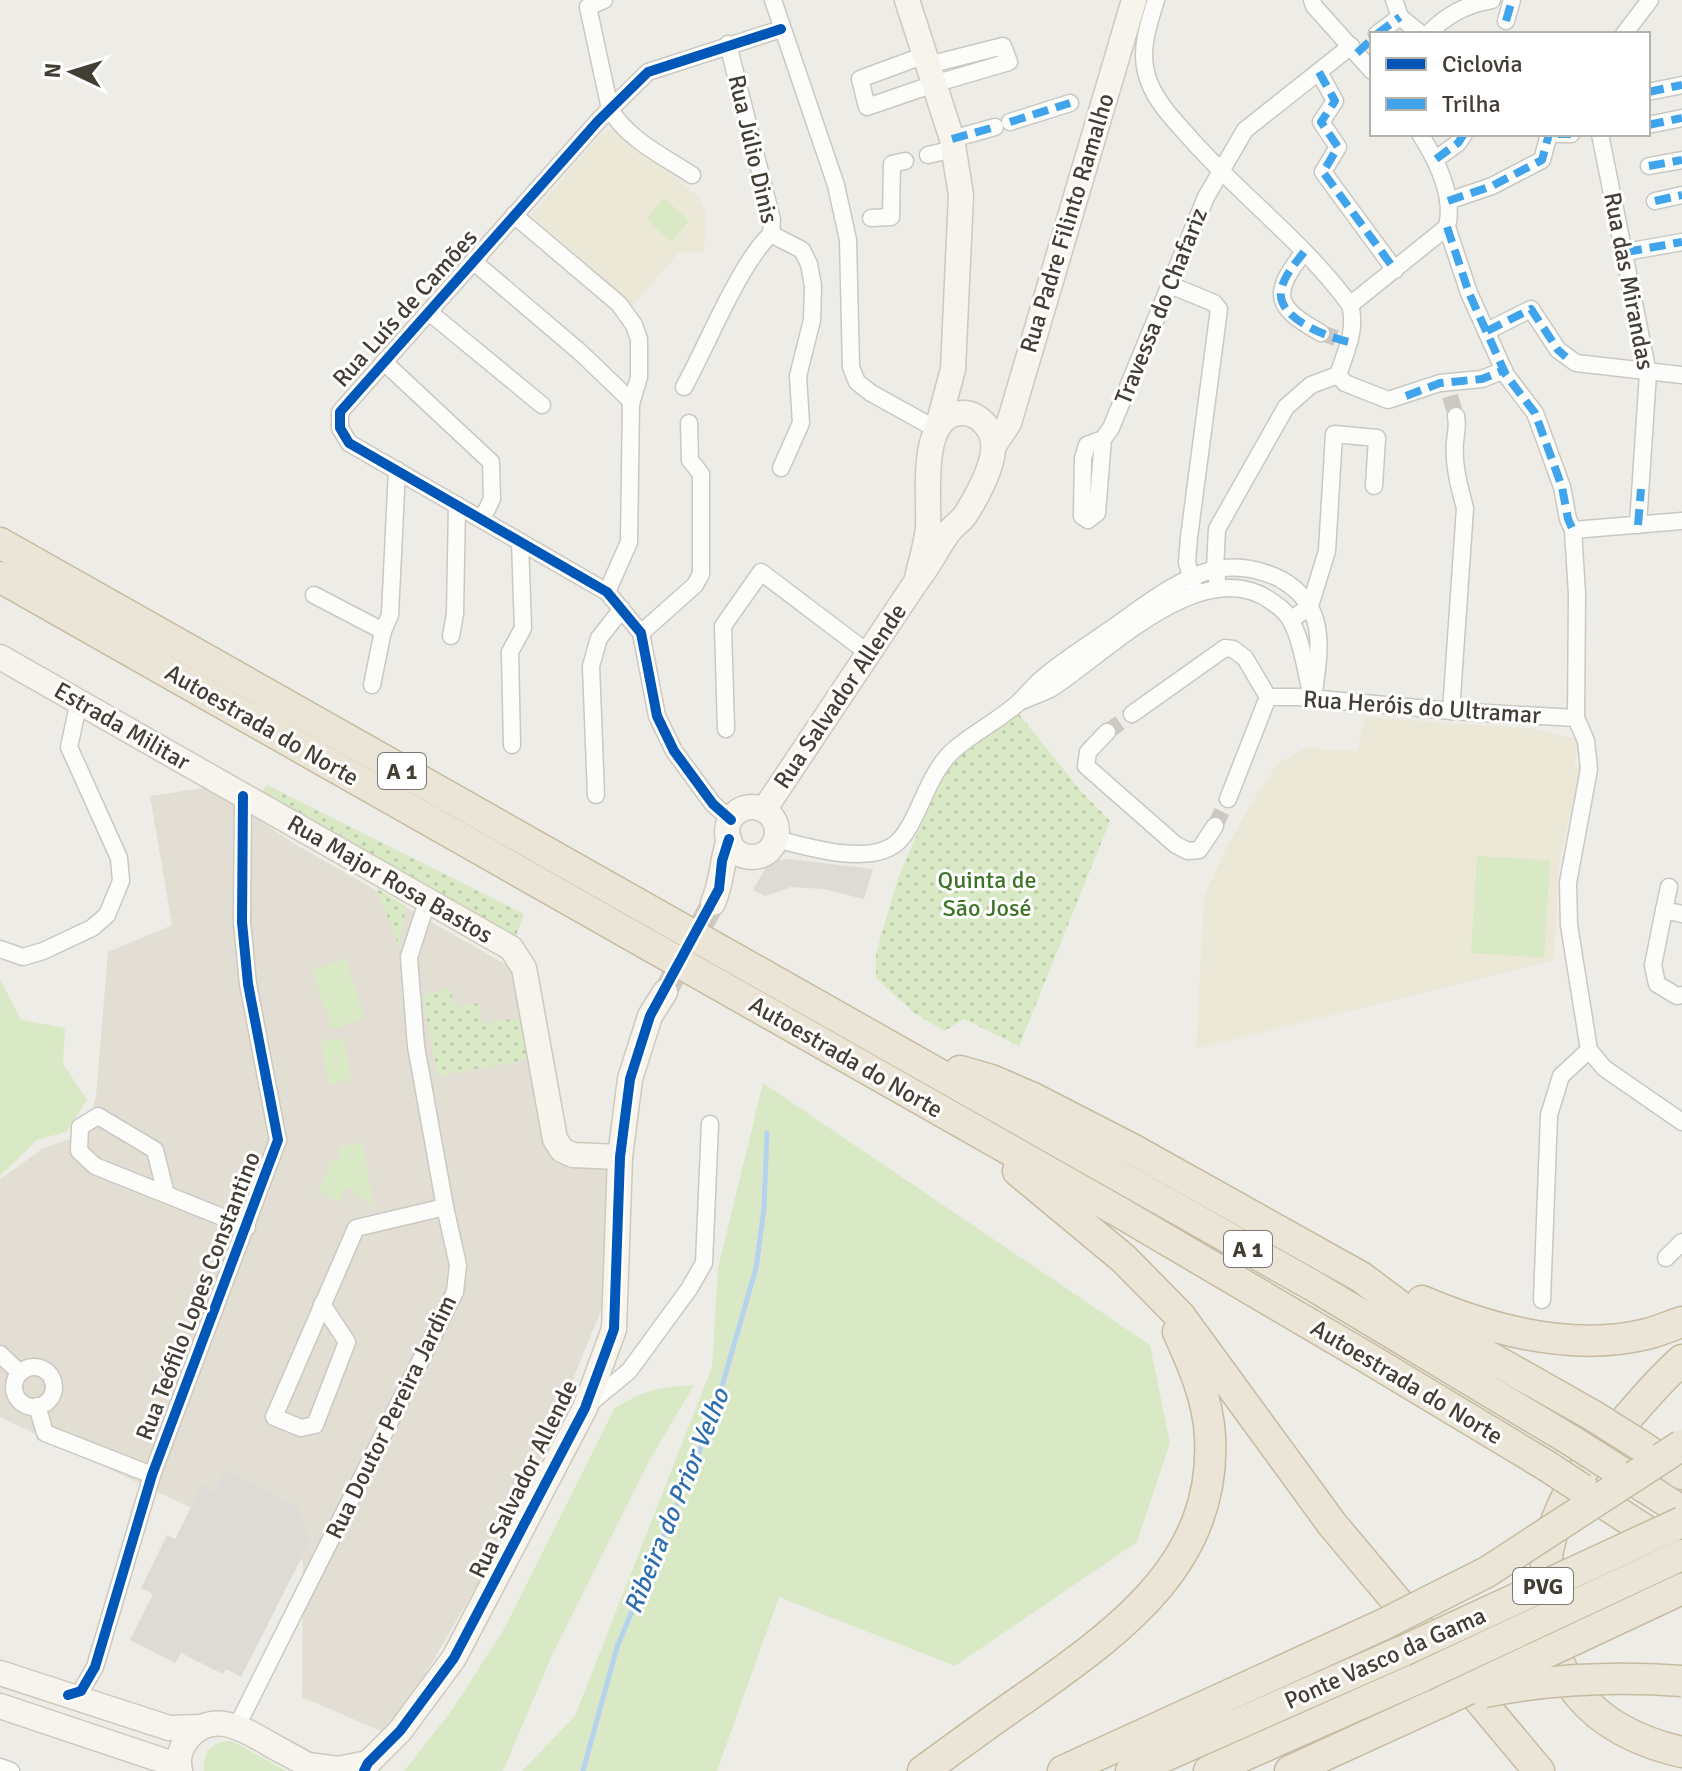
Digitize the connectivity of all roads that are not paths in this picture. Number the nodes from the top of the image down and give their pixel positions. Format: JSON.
{"nodes":[{"id":1,"x":604,"y":0,"type":"edge"},
{"id":2,"x":773,"y":0,"type":"edge"},
{"id":3,"x":907,"y":0,"type":"edge"},
{"id":4,"x":1134,"y":0,"type":"edge"},
{"id":5,"x":1156,"y":0,"type":"edge"},
{"id":6,"x":1394,"y":0,"type":"edge"},
{"id":7,"x":1492,"y":0,"type":"edge"},
{"id":8,"x":1512,"y":0,"type":"edge"},
{"id":9,"x":1650,"y":0,"type":"edge"},
{"id":10,"x":1313,"y":3,"type":"edge"},
{"id":11,"x":1400,"y":17,"type":"junction"},
{"id":12,"x":1505,"y":27,"type":"edge"},
{"id":13,"x":781,"y":29,"type":"junction"},
{"id":14,"x":1380,"y":32,"type":"edge"},
{"id":15,"x":1419,"y":32,"type":"edge"},
{"id":16,"x":1430,"y":32,"type":"edge"},
{"id":17,"x":1626,"y":32,"type":"edge"},
{"id":18,"x":1370,"y":40,"type":"edge"},
{"id":19,"x":728,"y":44,"type":"junction"},
{"id":20,"x":1354,"y":50,"type":"junction"},
{"id":21,"x":1370,"y":69,"type":"edge"},
{"id":22,"x":1319,"y":72,"type":"junction"},
{"id":23,"x":1682,"y":85,"type":"edge"},
{"id":24,"x":1650,"y":92,"type":"edge"},
{"id":25,"x":1070,"y":103,"type":"dead end"},
{"id":26,"x":610,"y":109,"type":"junction"},
{"id":27,"x":1682,"y":118,"type":"edge"},
{"id":28,"x":1650,"y":125,"type":"edge"},
{"id":29,"x":1421,"y":136,"type":"edge"},
{"id":30,"x":1463,"y":136,"type":"edge"},
{"id":31,"x":1548,"y":136,"type":"edge"},
{"id":32,"x":1600,"y":136,"type":"edge"},
{"id":33,"x":953,"y":144,"type":"junction"},
{"id":34,"x":928,"y":155,"type":"dead end"},
{"id":35,"x":1436,"y":159,"type":"junction"},
{"id":36,"x":1682,"y":160,"type":"edge"},
{"id":37,"x":905,"y":161,"type":"dead end"},
{"id":38,"x":1649,"y":166,"type":"dead end"},
{"id":39,"x":1221,"y":173,"type":"junction"},
{"id":40,"x":692,"y":175,"type":"dead end"},
{"id":41,"x":1682,"y":195,"type":"edge"},
{"id":42,"x":1448,"y":201,"type":"junction"},
{"id":43,"x":1655,"y":201,"type":"dead end"},
{"id":44,"x":514,"y":215,"type":"junction"},
{"id":45,"x":871,"y":218,"type":"dead end"},
{"id":46,"x":1447,"y":227,"type":"junction"},
{"id":47,"x":771,"y":234,"type":"junction"},
{"id":48,"x":1682,"y":242,"type":"edge"},
{"id":49,"x":1304,"y":252,"type":"junction"},
{"id":50,"x":1626,"y":252,"type":"junction"},
{"id":51,"x":474,"y":262,"type":"junction"},
{"id":52,"x":1395,"y":270,"type":"junction"},
{"id":53,"x":1170,"y":285,"type":"junction"},
{"id":54,"x":1350,"y":305,"type":"junction"},
{"id":55,"x":429,"y":312,"type":"junction"},
{"id":56,"x":1487,"y":331,"type":"junction"},
{"id":57,"x":1321,"y":333,"type":"tunnel mouth"},
{"id":58,"x":384,"y":362,"type":"junction"},
{"id":59,"x":953,"y":369,"type":"junction"},
{"id":60,"x":1504,"y":370,"type":"junction"},
{"id":61,"x":1648,"y":373,"type":"junction"},
{"id":62,"x":1338,"y":375,"type":"junction"},
{"id":63,"x":1682,"y":375,"type":"edge"},
{"id":64,"x":684,"y":387,"type":"dead end"},
{"id":65,"x":631,"y":404,"type":"junction"},
{"id":66,"x":542,"y":405,"type":"dead end"},
{"id":67,"x":972,"y":415,"type":"junction"},
{"id":68,"x":1456,"y":416,"type":"tunnel mouth"},
{"id":69,"x":689,"y":423,"type":"dead end"},
{"id":70,"x":937,"y":427,"type":"junction"},
{"id":71,"x":1103,"y":439,"type":"dead end"},
{"id":72,"x":995,"y":444,"type":"junction"},
{"id":73,"x":781,"y":468,"type":"dead end"},
{"id":74,"x":397,"y":470,"type":"junction"},
{"id":75,"x":1374,"y":486,"type":"dead end"},
{"id":76,"x":457,"y":505,"type":"junction"},
{"id":77,"x":928,"y":508,"type":"junction"},
{"id":78,"x":482,"y":519,"type":"junction"},
{"id":79,"x":1682,"y":521,"type":"edge"},
{"id":80,"x":956,"y":523,"type":"junction"},
{"id":81,"x":1638,"y":525,"type":"junction"},
{"id":82,"x":1573,"y":530,"type":"junction"},
{"id":83,"x":520,"y":542,"type":"junction"},
{"id":84,"x":0,"y":543,"type":"edge"},
{"id":85,"x":1215,"y":569,"type":"junction"},
{"id":86,"x":0,"y":577,"type":"edge"},
{"id":87,"x":916,"y":582,"type":"junction"},
{"id":88,"x":1193,"y":586,"type":"junction"},
{"id":89,"x":1219,"y":588,"type":"junction"},
{"id":90,"x":607,"y":592,"type":"junction"},
{"id":91,"x":314,"y":595,"type":"dead end"},
{"id":92,"x":1310,"y":606,"type":"junction"},
{"id":93,"x":622,"y":609,"type":"junction"},
{"id":94,"x":1291,"y":620,"type":"junction"},
{"id":95,"x":383,"y":631,"type":"junction"},
{"id":96,"x":641,"y":633,"type":"junction"},
{"id":97,"x":451,"y":636,"type":"dead end"},
{"id":98,"x":868,"y":653,"type":"junction"},
{"id":99,"x":0,"y":657,"type":"edge"},
{"id":100,"x":372,"y":685,"type":"dead end"},
{"id":101,"x":1268,"y":697,"type":"junction"},
{"id":102,"x":1313,"y":699,"type":"junction"},
{"id":103,"x":79,"y":701,"type":"junction"},
{"id":104,"x":1451,"y":711,"type":"junction"},
{"id":105,"x":1132,"y":714,"type":"tunnel mouth"},
{"id":106,"x":1576,"y":718,"type":"junction"},
{"id":107,"x":726,"y":729,"type":"dead end"},
{"id":108,"x":1107,"y":732,"type":"tunnel mouth"},
{"id":109,"x":512,"y":745,"type":"dead end"},
{"id":110,"x":596,"y":795,"type":"dead end"},
{"id":111,"x":243,"y":796,"type":"junction"},
{"id":112,"x":1228,"y":799,"type":"tunnel mouth"},
{"id":113,"x":764,"y":810,"type":"junction"},
{"id":114,"x":1215,"y":826,"type":"tunnel mouth"},
{"id":115,"x":730,"y":829,"type":"junction"},
{"id":116,"x":776,"y":839,"type":"junction"},
{"id":117,"x":753,"y":856,"type":"junction"},
{"id":118,"x":1669,"y":887,"type":"dead end"},
{"id":119,"x":430,"y":903,"type":"junction"},
{"id":120,"x":1664,"y":910,"type":"junction"},
{"id":121,"x":1682,"y":914,"type":"edge"},
{"id":122,"x":0,"y":949,"type":"edge"},
{"id":123,"x":665,"y":992,"type":"tunnel mouth"},
{"id":124,"x":1682,"y":995,"type":"edge"},
{"id":125,"x":1589,"y":1050,"type":"junction"},
{"id":126,"x":919,"y":1063,"type":"junction"},
{"id":127,"x":952,"y":1118,"type":"junction"},
{"id":128,"x":1682,"y":1122,"type":"edge"},
{"id":129,"x":710,"y":1124,"type":"dead end"},
{"id":130,"x":620,"y":1157,"type":"junction"},
{"id":131,"x":166,"y":1194,"type":"junction"},
{"id":132,"x":445,"y":1207,"type":"junction"},
{"id":133,"x":247,"y":1227,"type":"junction"},
{"id":134,"x":1682,"y":1242,"type":"edge"},
{"id":135,"x":1666,"y":1258,"type":"dead end"},
{"id":136,"x":1361,"y":1277,"type":"junction"},
{"id":137,"x":1158,"y":1291,"type":"junction"},
{"id":138,"x":1542,"y":1300,"type":"dead end"},
{"id":139,"x":322,"y":1304,"type":"junction"},
{"id":140,"x":1682,"y":1322,"type":"edge"},
{"id":141,"x":0,"y":1354,"type":"edge"},
{"id":142,"x":1682,"y":1360,"type":"edge"},
{"id":143,"x":20,"y":1373,"type":"junction"},
{"id":144,"x":37,"y":1406,"type":"junction"},
{"id":145,"x":585,"y":1408,"type":"junction"},
{"id":146,"x":1682,"y":1445,"type":"edge"},
{"id":147,"x":1682,"y":1474,"type":"edge"},
{"id":148,"x":152,"y":1475,"type":"junction"},
{"id":149,"x":1682,"y":1511,"type":"edge"},
{"id":150,"x":1682,"y":1522,"type":"edge"},
{"id":151,"x":1682,"y":1555,"type":"edge"},
{"id":152,"x":1682,"y":1589,"type":"edge"},
{"id":153,"x":95,"y":1667,"type":"junction"},
{"id":154,"x":0,"y":1673,"type":"edge"},
{"id":155,"x":1682,"y":1681,"type":"edge"},
{"id":156,"x":68,"y":1695,"type":"junction"},
{"id":157,"x":1443,"y":1701,"type":"junction"},
{"id":158,"x":0,"y":1706,"type":"edge"},
{"id":159,"x":112,"y":1710,"type":"junction"},
{"id":160,"x":237,"y":1726,"type":"junction"},
{"id":161,"x":201,"y":1727,"type":"junction"},
{"id":162,"x":1682,"y":1752,"type":"edge"},
{"id":163,"x":144,"y":1762,"type":"edge"},
{"id":164,"x":0,"y":1767,"type":"edge"},
{"id":165,"x":366,"y":1767,"type":"edge"},
{"id":166,"x":312,"y":1768,"type":"edge"},
{"id":167,"x":179,"y":1769,"type":"edge"},
{"id":168,"x":11,"y":1771,"type":"edge"},
{"id":169,"x":923,"y":1771,"type":"edge"},
{"id":170,"x":1063,"y":1771,"type":"edge"},
{"id":171,"x":1131,"y":1771,"type":"edge"},
{"id":172,"x":1209,"y":1771,"type":"edge"},
{"id":173,"x":1290,"y":1771,"type":"edge"},
{"id":174,"x":1539,"y":1771,"type":"edge"}],
"edges":[{"from":1,"to":26,"type":"street"},
{"from":2,"to":13,"type":"street"},
{"from":3,"to":33,"type":"street"},
{"from":4,"to":72,"type":"street","name":"Rua Padre Filinto Ramalho"},
{"from":5,"to":39,"type":"street"},
{"from":6,"to":11,"type":"street"},
{"from":7,"to":16,"type":"street"},
{"from":8,"to":12,"type":"street"},
{"from":9,"to":17,"type":"street"},
{"from":10,"to":20,"type":"street"},
{"from":11,"to":14,"type":"street"},
{"from":11,"to":15,"type":"street"},
{"from":13,"to":19,"type":"street","name":"Rua Luís de Camões"},
{"from":13,"to":70,"type":"street"},
{"from":18,"to":20,"type":"street","name":"Travessa do Chafariz"},
{"from":19,"to":26,"type":"street","name":"Rua Luís de Camões"},
{"from":19,"to":47,"type":"street","name":"Rua Júlio Dinis"},
{"from":20,"to":21,"type":"street"},
{"from":20,"to":22,"type":"street","name":"Travessa do Chafariz"},
{"from":22,"to":39,"type":"street","name":"Travessa do Chafariz"},
{"from":22,"to":52,"type":"street"},
{"from":23,"to":24,"type":"street"},
{"from":25,"to":33,"type":"street"},
{"from":26,"to":40,"type":"street"},
{"from":26,"to":44,"type":"street","name":"Rua Luís de Camões"},
{"from":27,"to":28,"type":"street"},
{"from":29,"to":35,"type":"street"},
{"from":30,"to":35,"type":"street"},
{"from":31,"to":42,"type":"street"},
{"from":32,"to":50,"type":"street","name":"Rua das Mirandas"},
{"from":33,"to":34,"type":"street"},
{"from":33,"to":59,"type":"street"},
{"from":35,"to":42,"type":"street"},
{"from":36,"to":38,"type":"street"},
{"from":37,"to":45,"type":"street"},
{"from":39,"to":49,"type":"street"},
{"from":39,"to":53,"type":"street","name":"Travessa do Chafariz"},
{"from":41,"to":43,"type":"street"},
{"from":42,"to":46,"type":"street"},
{"from":44,"to":51,"type":"street","name":"Rua Luís de Camões"},
{"from":44,"to":65,"type":"street"},
{"from":46,"to":52,"type":"street"},
{"from":46,"to":56,"type":"street"},
{"from":47,"to":64,"type":"street"},
{"from":47,"to":73,"type":"street","name":"Rua Júlio Dinis"},
{"from":48,"to":50,"type":"street"},
{"from":49,"to":54,"type":"street"},
{"from":49,"to":57,"type":"street"},
{"from":50,"to":61,"type":"street","name":"Rua das Mirandas"},
{"from":51,"to":55,"type":"street","name":"Rua Luís de Camões"},
{"from":51,"to":65,"type":"street"},
{"from":52,"to":54,"type":"street"},
{"from":53,"to":71,"type":"street","name":"Travessa do Chafariz"},
{"from":53,"to":88,"type":"street"},
{"from":54,"to":62,"type":"street"},
{"from":55,"to":58,"type":"street","name":"Rua Luís de Camões"},
{"from":55,"to":66,"type":"street"},
{"from":56,"to":60,"type":"street"},
{"from":56,"to":61,"type":"street"},
{"from":58,"to":74,"type":"street","name":"Rua Luís de Camões"},
{"from":58,"to":78,"type":"street"},
{"from":59,"to":67,"type":"street"},
{"from":59,"to":70,"type":"street"},
{"from":60,"to":62,"type":"street"},
{"from":60,"to":82,"type":"street"},
{"from":61,"to":63,"type":"street"},
{"from":61,"to":81,"type":"street","name":"Rua das Mirandas"},
{"from":62,"to":85,"type":"street"},
{"from":65,"to":90,"type":"street"},
{"from":67,"to":70,"type":"street"},
{"from":67,"to":72,"type":"street"},
{"from":68,"to":104,"type":"street"},
{"from":69,"to":96,"type":"street"},
{"from":70,"to":77,"type":"street"},
{"from":72,"to":80,"type":"street","name":"Rua Padre Filinto Ramalho"},
{"from":74,"to":76,"type":"street","name":"Rua Luís de Camões"},
{"from":74,"to":95,"type":"street"},
{"from":75,"to":92,"type":"street"},
{"from":76,"to":78,"type":"street","name":"Rua Luís de Camões"},
{"from":76,"to":97,"type":"street"},
{"from":77,"to":80,"type":"street"},
{"from":77,"to":87,"type":"street"},
{"from":78,"to":83,"type":"street","name":"Rua Luís de Camões"},
{"from":79,"to":81,"type":"street"},
{"from":80,"to":87,"type":"street","name":"Rua Salvador Allende"},
{"from":81,"to":82,"type":"street"},
{"from":82,"to":106,"type":"street"},
{"from":83,"to":90,"type":"street","name":"Rua Luís de Camões"},
{"from":83,"to":109,"type":"street"},
{"from":84,"to":126,"type":"highway","name":"Autoestrada do Norte","number":"A 1"},
{"from":85,"to":88,"type":"street"},
{"from":85,"to":89,"type":"street"},
{"from":85,"to":92,"type":"street"},
{"from":86,"to":127,"type":"highway","name":"Autoestrada do Norte","number":"A 1"},
{"from":87,"to":98,"type":"street","name":"Rua Salvador Allende"},
{"from":88,"to":89,"type":"street"},
{"from":88,"to":116,"type":"street"},
{"from":89,"to":94,"type":"street"},
{"from":90,"to":93,"type":"street","name":"Rua Luís de Camões"},
{"from":91,"to":95,"type":"street"},
{"from":92,"to":94,"type":"street"},
{"from":92,"to":102,"type":"street"},
{"from":93,"to":96,"type":"street","name":"Rua Luís de Camões"},
{"from":93,"to":110,"type":"street"},
{"from":94,"to":102,"type":"street"},
{"from":95,"to":100,"type":"street"},
{"from":96,"to":115,"type":"street","name":"Rua Luís de Camões"},
{"from":98,"to":107,"type":"street"},
{"from":98,"to":113,"type":"street","name":"Rua Salvador Allende"},
{"from":99,"to":103,"type":"street","name":"Estrada Militar"},
{"from":101,"to":102,"type":"street","name":"Rua Heróis do Ultramar"},
{"from":101,"to":105,"type":"street"},
{"from":101,"to":112,"type":"street"},
{"from":102,"to":104,"type":"street","name":"Rua Heróis do Ultramar"},
{"from":103,"to":111,"type":"street","name":"Estrada Militar"},
{"from":103,"to":122,"type":"street"},
{"from":104,"to":106,"type":"street","name":"Rua Heróis do Ultramar"},
{"from":106,"to":125,"type":"street"},
{"from":108,"to":114,"type":"street"},
{"from":111,"to":119,"type":"street","name":"Rua Major Rosa Bastos"},
{"from":111,"to":133,"type":"street","name":"Rua Teófilo Lopes Constantino"},
{"from":113,"to":115,"type":"street"},
{"from":113,"to":116,"type":"street"},
{"from":115,"to":117,"type":"street"},
{"from":115,"to":117,"type":"street"},
{"from":116,"to":117,"type":"street"},
{"from":118,"to":120,"type":"street"},
{"from":119,"to":130,"type":"street","name":"Rua Major Rosa Bastos"},
{"from":119,"to":132,"type":"street","name":"Rua Doutor Pereira Jardim"},
{"from":120,"to":121,"type":"street"},
{"from":120,"to":124,"type":"street"},
{"from":123,"to":130,"type":"street","name":"Rua Salvador Allende"},
{"from":125,"to":128,"type":"street"},
{"from":125,"to":138,"type":"street"},
{"from":126,"to":136,"type":"highway"},
{"from":126,"to":149,"type":"highway","name":"Autoestrada do Norte","number":"A 1","bridge":true},
{"from":127,"to":137,"type":"highway"},
{"from":127,"to":151,"type":"highway","name":"Autoestrada do Norte","number":"A 1","bridge":true},
{"from":129,"to":145,"type":"street"},
{"from":130,"to":145,"type":"street","name":"Rua Salvador Allende"},
{"from":131,"to":131,"type":"street"},
{"from":131,"to":133,"type":"street"},
{"from":132,"to":139,"type":"street"},
{"from":132,"to":160,"type":"street","name":"Rua Doutor Pereira Jardim"},
{"from":133,"to":148,"type":"street","name":"Rua Teófilo Lopes Constantino"},
{"from":134,"to":135,"type":"street"},
{"from":136,"to":140,"type":"highway"},
{"from":136,"to":147,"type":"highway","bridge":true},
{"from":137,"to":169,"type":"highway"},
{"from":137,"to":174,"type":"highway"},
{"from":139,"to":139,"type":"street"},
{"from":141,"to":143,"type":"street"},
{"from":142,"to":162,"type":"highway"},
{"from":143,"to":144,"type":"street"},
{"from":143,"to":144,"type":"street"},
{"from":144,"to":148,"type":"street"},
{"from":145,"to":165,"type":"street","name":"Rua Salvador Allende"},
{"from":146,"to":170,"type":"highway","bridge":true},
{"from":148,"to":153,"type":"street","name":"Rua Teófilo Lopes Constantino"},
{"from":150,"to":171,"type":"highway","name":"Ponte Vasco da Gama","number":"PVG","bridge":true},
{"from":151,"to":172,"type":"highway","name":"Ponte Vasco da Gama","number":"PVG","bridge":true},
{"from":152,"to":157,"type":"highway","bridge":true},
{"from":153,"to":156,"type":"street","name":"Rua Teófilo Lopes Constantino"},
{"from":153,"to":159,"type":"street"},
{"from":154,"to":156,"type":"street"},
{"from":155,"to":157,"type":"highway","bridge":true},
{"from":156,"to":159,"type":"street"},
{"from":157,"to":173,"type":"highway"},
{"from":158,"to":163,"type":"street"},
{"from":159,"to":161,"type":"street"},
{"from":160,"to":161,"type":"street"},
{"from":160,"to":166,"type":"street"},
{"from":161,"to":167,"type":"street"},
{"from":163,"to":167,"type":"street"},
{"from":164,"to":168,"type":"street"},
{"from":165,"to":166,"type":"street"}]}
